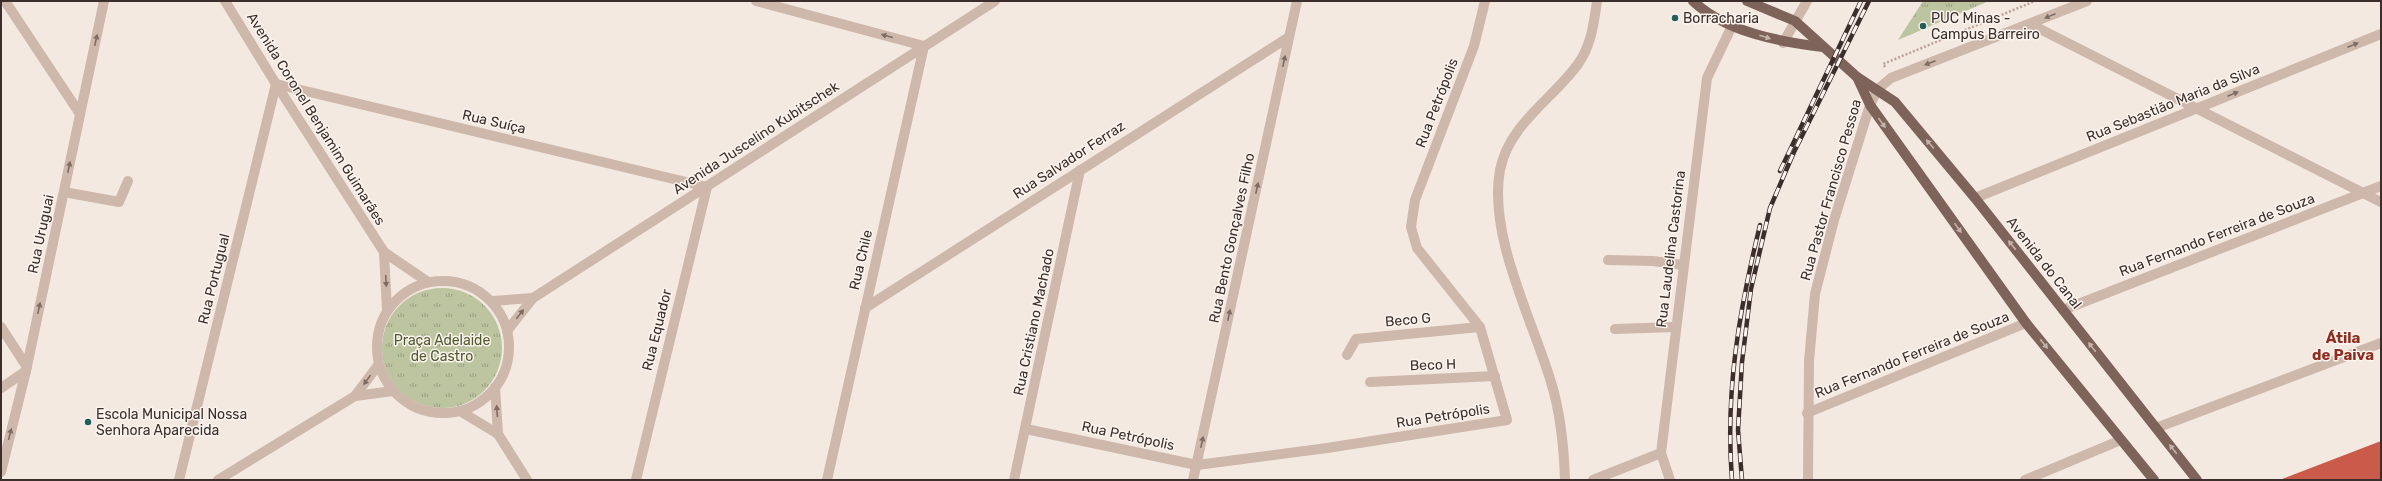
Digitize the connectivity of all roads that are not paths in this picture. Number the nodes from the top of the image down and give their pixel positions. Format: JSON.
{"nodes":[{"id":1,"x":5,"y":1,"type":"edge"},
{"id":2,"x":104,"y":1,"type":"edge"},
{"id":3,"x":225,"y":1,"type":"edge"},
{"id":4,"x":756,"y":1,"type":"edge"},
{"id":5,"x":995,"y":1,"type":"edge"},
{"id":6,"x":1297,"y":1,"type":"edge"},
{"id":7,"x":1485,"y":1,"type":"edge"},
{"id":8,"x":1597,"y":1,"type":"edge"},
{"id":9,"x":1693,"y":1,"type":"edge"},
{"id":10,"x":1747,"y":1,"type":"edge"},
{"id":11,"x":1807,"y":1,"type":"edge"},
{"id":12,"x":2087,"y":1,"type":"edge"},
{"id":13,"x":2069,"y":4,"type":"edge"},
{"id":14,"x":1795,"y":21,"type":"junction"},
{"id":15,"x":2030,"y":24,"type":"junction"},
{"id":16,"x":1732,"y":26,"type":"junction"},
{"id":17,"x":2381,"y":34,"type":"edge"},
{"id":18,"x":1289,"y":37,"type":"junction"},
{"id":19,"x":1783,"y":42,"type":"junction"},
{"id":20,"x":924,"y":46,"type":"junction"},
{"id":21,"x":1823,"y":47,"type":"junction"},
{"id":22,"x":1857,"y":76,"type":"junction"},
{"id":23,"x":276,"y":84,"type":"junction"},
{"id":24,"x":1878,"y":89,"type":"junction"},
{"id":25,"x":1870,"y":105,"type":"junction"},
{"id":26,"x":2197,"y":109,"type":"junction"},
{"id":27,"x":80,"y":114,"type":"junction"},
{"id":28,"x":1080,"y":170,"type":"junction"},
{"id":29,"x":128,"y":181,"type":"dead end"},
{"id":30,"x":2381,"y":186,"type":"edge"},
{"id":31,"x":706,"y":187,"type":"junction"},
{"id":32,"x":64,"y":192,"type":"junction"},
{"id":33,"x":2363,"y":193,"type":"junction"},
{"id":34,"x":1975,"y":198,"type":"junction"},
{"id":35,"x":2381,"y":202,"type":"edge"},
{"id":36,"x":384,"y":252,"type":"junction"},
{"id":37,"x":1608,"y":260,"type":"dead end"},
{"id":38,"x":1682,"y":265,"type":"junction"},
{"id":39,"x":428,"y":282,"type":"junction"},
{"id":40,"x":533,"y":298,"type":"junction"},
{"id":41,"x":492,"y":301,"type":"junction"},
{"id":42,"x":865,"y":308,"type":"junction"},
{"id":43,"x":2063,"y":310,"type":"junction"},
{"id":44,"x":387,"y":311,"type":"junction"},
{"id":45,"x":2026,"y":323,"type":"junction"},
{"id":46,"x":1480,"y":326,"type":"junction"},
{"id":47,"x":1,"y":327,"type":"edge"},
{"id":48,"x":1675,"y":327,"type":"junction"},
{"id":49,"x":1614,"y":329,"type":"dead end"},
{"id":50,"x":507,"y":331,"type":"junction"},
{"id":51,"x":2381,"y":343,"type":"edge"},
{"id":52,"x":1347,"y":355,"type":"dead end"},
{"id":53,"x":378,"y":364,"type":"junction"},
{"id":54,"x":26,"y":369,"type":"junction"},
{"id":55,"x":1496,"y":376,"type":"junction"},
{"id":56,"x":1370,"y":382,"type":"dead end"},
{"id":57,"x":495,"y":387,"type":"junction"},
{"id":58,"x":1,"y":388,"type":"edge"},
{"id":59,"x":393,"y":391,"type":"junction"},
{"id":60,"x":355,"y":396,"type":"junction"},
{"id":61,"x":460,"y":411,"type":"junction"},
{"id":62,"x":1807,"y":413,"type":"junction"},
{"id":63,"x":1026,"y":428,"type":"junction"},
{"id":64,"x":2156,"y":428,"type":"junction"},
{"id":65,"x":498,"y":434,"type":"junction"},
{"id":66,"x":2121,"y":440,"type":"junction"},
{"id":67,"x":1661,"y":453,"type":"junction"},
{"id":68,"x":1197,"y":465,"type":"junction"},
{"id":69,"x":1,"y":472,"type":"edge"},
{"id":70,"x":179,"y":480,"type":"edge"},
{"id":71,"x":218,"y":480,"type":"edge"},
{"id":72,"x":527,"y":480,"type":"edge"},
{"id":73,"x":636,"y":480,"type":"edge"},
{"id":74,"x":827,"y":480,"type":"edge"},
{"id":75,"x":1014,"y":480,"type":"edge"},
{"id":76,"x":1193,"y":480,"type":"edge"},
{"id":77,"x":1565,"y":480,"type":"edge"},
{"id":78,"x":1593,"y":480,"type":"edge"},
{"id":79,"x":1670,"y":480,"type":"edge"},
{"id":80,"x":1808,"y":480,"type":"edge"},
{"id":81,"x":2025,"y":480,"type":"edge"},
{"id":82,"x":2154,"y":480,"type":"edge"},
{"id":83,"x":2197,"y":480,"type":"edge"}],
"edges":[{"from":1,"to":27,"type":"street"},
{"from":27,"to":2,"type":"street","name":"Rua Uruguai","one_way":true},
{"from":3,"to":23,"type":"street","name":"Avenida Coronel Benjamim Guimarães"},
{"from":20,"to":4,"type":"street","one_way":true},
{"from":5,"to":20,"type":"street","name":"Avenida Juscelino Kubitschek"},
{"from":6,"to":18,"type":"street","name":"Rua Bento Gonçalves Filho"},
{"from":7,"to":46,"type":"street","name":"Rua Petrópolis"},
{"from":8,"to":77,"type":"street"},
{"from":9,"to":16,"type":"main road"},
{"from":10,"to":14,"type":"main road"},
{"from":11,"to":14,"type":"street"},
{"from":12,"to":13,"type":"street","name":"Rua Pastor Francisco Pessoa"},
{"from":13,"to":15,"type":"street","name":"Rua Pastor Francisco Pessoa","one_way":true},
{"from":14,"to":19,"type":"street"},
{"from":14,"to":21,"type":"main road","name":"Avenida do Canal"},
{"from":15,"to":24,"type":"street","name":"Rua Pastor Francisco Pessoa","one_way":true},
{"from":15,"to":26,"type":"street"},
{"from":16,"to":19,"type":"main road","one_way":true},
{"from":16,"to":38,"type":"street","name":"Rua Laudelina Castorina"},
{"from":26,"to":17,"type":"street","name":"Rua Sebastião Maria da Silva","one_way":true},
{"from":18,"to":28,"type":"street","name":"Rua Salvador Ferraz"},
{"from":68,"to":18,"type":"street","name":"Rua Bento Gonçalves Filho","one_way":true},
{"from":19,"to":21,"type":"main road"},
{"from":20,"to":31,"type":"street","name":"Avenida Juscelino Kubitschek"},
{"from":20,"to":42,"type":"street","name":"Rua Chile"},
{"from":21,"to":22,"type":"main road","name":"Avenida do Canal"},
{"from":22,"to":24,"type":"main road","name":"Avenida do Canal"},
{"from":22,"to":25,"type":"main road","name":"Avenida do Canal"},
{"from":23,"to":31,"type":"street","name":"Rua Suíça"},
{"from":23,"to":36,"type":"street","name":"Avenida Coronel Benjamim Guimarães"},
{"from":23,"to":70,"type":"street","name":"Rua Portugual"},
{"from":24,"to":25,"type":"street","name":"Rua Pastor Francisco Pessoa"},
{"from":34,"to":24,"type":"main road","name":"Avenida do Canal","one_way":true},
{"from":25,"to":45,"type":"main road","name":"Avenida do Canal","one_way":true},
{"from":25,"to":62,"type":"street","name":"Rua Pastor Francisco Pessoa"},
{"from":26,"to":33,"type":"street"},
{"from":26,"to":34,"type":"street","name":"Rua Sebastião Maria da Silva"},
{"from":32,"to":27,"type":"street","name":"Rua Uruguai","one_way":true},
{"from":28,"to":42,"type":"street","name":"Rua Salvador Ferraz"},
{"from":28,"to":63,"type":"street","name":"Rua Cristiano Machado"},
{"from":29,"to":32,"type":"street"},
{"from":30,"to":33,"type":"street","name":"Rua Fernando Ferreira de Souza"},
{"from":31,"to":40,"type":"street","name":"Avenida Juscelino Kubitschek"},
{"from":31,"to":73,"type":"street","name":"Rua Equador"},
{"from":54,"to":32,"type":"street","name":"Rua Uruguai","one_way":true},
{"from":33,"to":35,"type":"street"},
{"from":33,"to":43,"type":"street","name":"Rua Fernando Ferreira de Souza"},
{"from":43,"to":34,"type":"main road","name":"Avenida do Canal","one_way":true},
{"from":36,"to":39,"type":"street","name":"Avenida Coronel Benjamim Guimarães"},
{"from":36,"to":44,"type":"street","name":"Avenida Coronel Benjamim Guimarães","one_way":true},
{"from":37,"to":38,"type":"street"},
{"from":38,"to":48,"type":"street","name":"Rua Laudelina Castorina"},
{"from":39,"to":41,"type":"street"},
{"from":39,"to":44,"type":"street"},
{"from":40,"to":41,"type":"street","name":"Avenida Juscelino Kubitschek"},
{"from":50,"to":40,"type":"street","name":"Avenida Juscelino Kubitschek","one_way":true},
{"from":41,"to":50,"type":"street"},
{"from":42,"to":74,"type":"street","name":"Rua Chile"},
{"from":64,"to":43,"type":"main road","name":"Avenida do Canal","one_way":true},
{"from":44,"to":53,"type":"street"},
{"from":45,"to":62,"type":"street","name":"Rua Fernando Ferreira de Souza"},
{"from":45,"to":66,"type":"main road","name":"Avenida do Canal","one_way":true},
{"from":46,"to":52,"type":"street","name":"Beco G"},
{"from":46,"to":55,"type":"street","name":"Rua Petrópolis"},
{"from":47,"to":54,"type":"street"},
{"from":48,"to":49,"type":"street"},
{"from":48,"to":67,"type":"street","name":"Rua Laudelina Castorina"},
{"from":50,"to":57,"type":"street"},
{"from":51,"to":64,"type":"street"},
{"from":53,"to":59,"type":"street"},
{"from":53,"to":60,"type":"street","one_way":true},
{"from":54,"to":58,"type":"street"},
{"from":69,"to":54,"type":"street","name":"Rua Uruguai","one_way":true},
{"from":55,"to":56,"type":"street","name":"Beco H"},
{"from":55,"to":68,"type":"street","name":"Rua Petrópolis"},
{"from":57,"to":61,"type":"street"},
{"from":65,"to":57,"type":"street","one_way":true},
{"from":59,"to":60,"type":"street"},
{"from":59,"to":61,"type":"street"},
{"from":60,"to":71,"type":"street"},
{"from":61,"to":65,"type":"street"},
{"from":62,"to":80,"type":"street","name":"Rua Pastor Francisco Pessoa"},
{"from":63,"to":68,"type":"street","name":"Rua Petrópolis"},
{"from":63,"to":75,"type":"street","name":"Rua Cristiano Machado"},
{"from":83,"to":64,"type":"main road","name":"Avenida do Canal","one_way":true},
{"from":65,"to":72,"type":"street"},
{"from":66,"to":81,"type":"street"},
{"from":66,"to":82,"type":"main road","name":"Avenida do Canal"},
{"from":67,"to":78,"type":"street"},
{"from":67,"to":79,"type":"street","name":"Rua Laudelina Castorina"},
{"from":68,"to":76,"type":"street","name":"Rua Bento Gonçalves Filho"}]}
